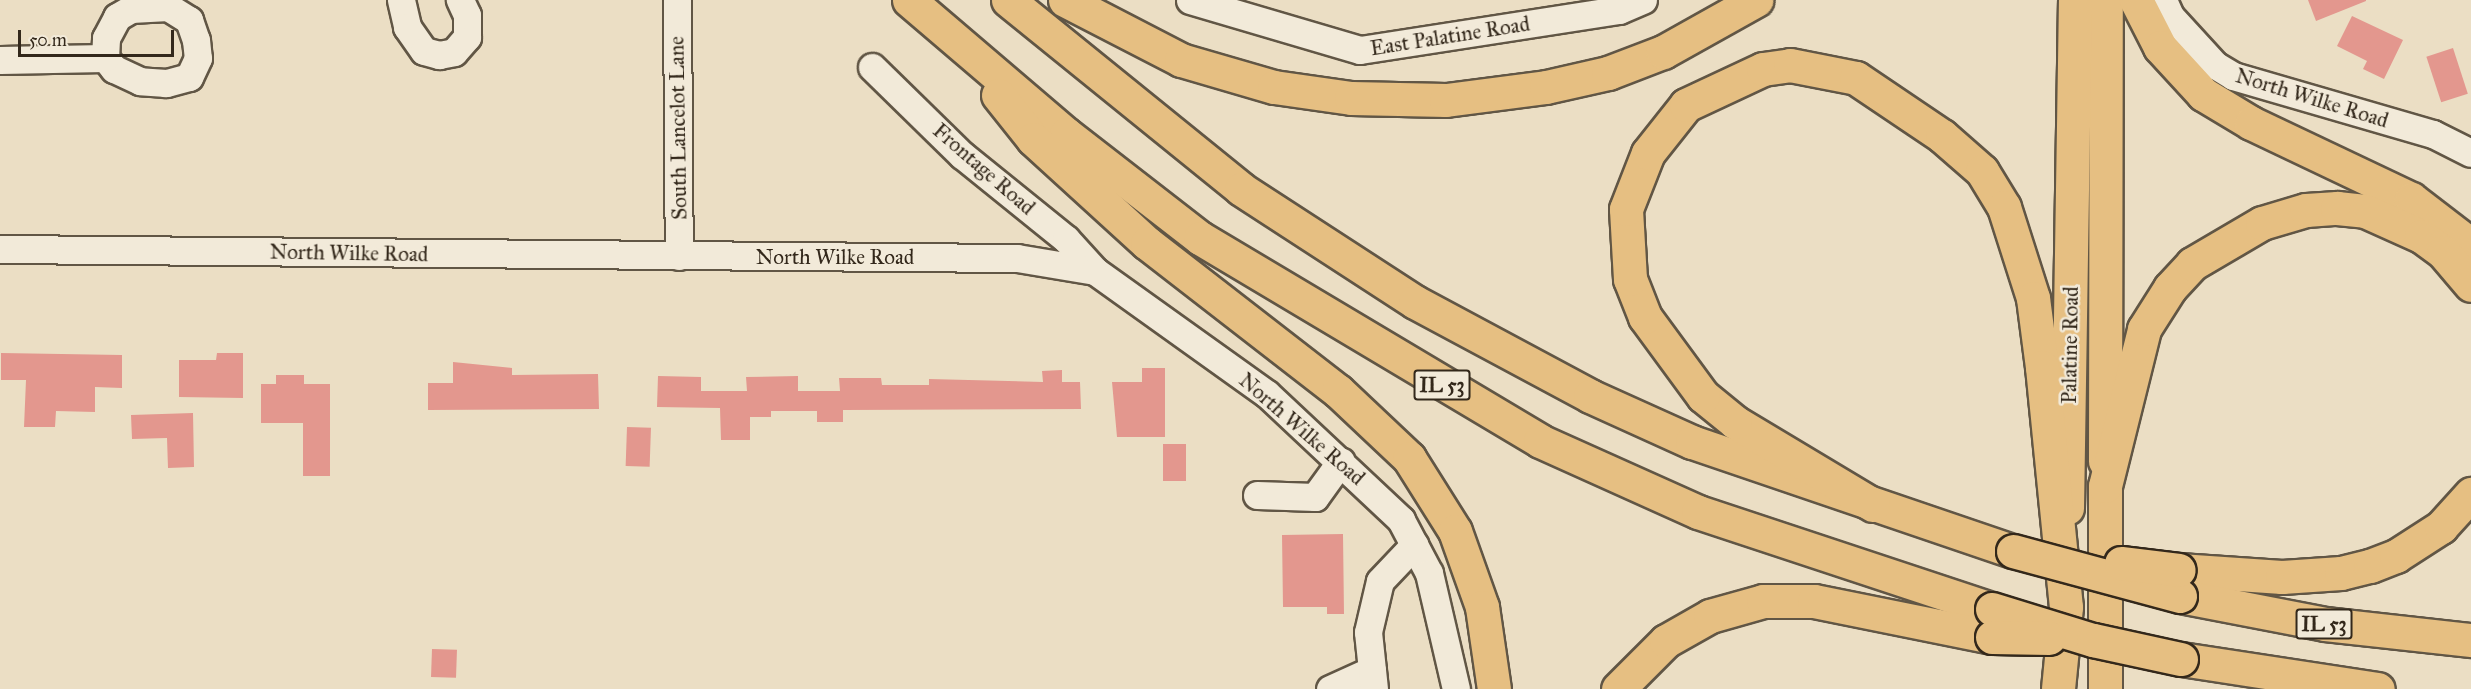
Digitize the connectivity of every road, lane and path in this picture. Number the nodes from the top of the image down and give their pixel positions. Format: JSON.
{"nodes":[{"id":1,"x":401,"y":0,"type":"edge"},
{"id":2,"x":460,"y":0,"type":"edge"},
{"id":3,"x":677,"y":0,"type":"edge"},
{"id":4,"x":909,"y":0,"type":"edge"},
{"id":5,"x":1008,"y":0,"type":"edge"},
{"id":6,"x":1065,"y":0,"type":"edge"},
{"id":7,"x":1190,"y":0,"type":"edge"},
{"id":8,"x":1643,"y":0,"type":"edge"},
{"id":9,"x":1756,"y":0,"type":"edge"},
{"id":10,"x":2075,"y":0,"type":"edge"},
{"id":11,"x":2106,"y":0,"type":"edge"},
{"id":12,"x":2136,"y":0,"type":"edge"},
{"id":13,"x":2167,"y":8,"type":"edge"},
{"id":14,"x":955,"y":42,"type":"junction"},
{"id":15,"x":105,"y":57,"type":"dead end"},
{"id":16,"x":0,"y":60,"type":"edge"},
{"id":17,"x":872,"y":67,"type":"dead end"},
{"id":18,"x":2471,"y":153,"type":"edge"},
{"id":19,"x":2471,"y":245,"type":"edge"},
{"id":20,"x":0,"y":249,"type":"edge"},
{"id":21,"x":680,"y":256,"type":"junction"},
{"id":22,"x":1095,"y":271,"type":"junction"},
{"id":23,"x":2471,"y":285,"type":"edge"},
{"id":24,"x":1341,"y":461,"type":"junction"},
{"id":25,"x":2105,"y":486,"type":"junction"},
{"id":26,"x":2471,"y":494,"type":"edge"},
{"id":27,"x":1257,"y":495,"type":"dead end"},
{"id":28,"x":1873,"y":505,"type":"junction"},
{"id":29,"x":1414,"y":545,"type":"junction"},
{"id":30,"x":2179,"y":583,"type":"junction"},
{"id":31,"x":2066,"y":607,"type":"junction"},
{"id":32,"x":1992,"y":623,"type":"junction"},
{"id":33,"x":2100,"y":628,"type":"junction"},
{"id":34,"x":2471,"y":640,"type":"edge"},
{"id":35,"x":2236,"y":670,"type":"junction"},
{"id":36,"x":1373,"y":679,"type":"edge"},
{"id":37,"x":1330,"y":689,"type":"edge"},
{"id":38,"x":1456,"y":689,"type":"edge"},
{"id":39,"x":1494,"y":689,"type":"edge"},
{"id":40,"x":1618,"y":689,"type":"edge"},
{"id":41,"x":2058,"y":689,"type":"edge"},
{"id":42,"x":2064,"y":689,"type":"edge"},
{"id":43,"x":2105,"y":689,"type":"edge"},
{"id":44,"x":2112,"y":689,"type":"edge"},
{"id":45,"x":2275,"y":689,"type":"edge"},
{"id":46,"x":2378,"y":689,"type":"edge"}],
"edges":[{"from":1,"to":2,"type":"street"},
{"from":3,"to":21,"type":"street","name":"South Lancelot Lane"},
{"from":4,"to":14,"type":"main road","number":"IL 53"},
{"from":5,"to":28,"type":"main road"},
{"from":6,"to":9,"type":"main road"},
{"from":7,"to":8,"type":"street","name":"East Palatine Road"},
{"from":10,"to":31,"type":"main road","name":"Palatine Road"},
{"from":11,"to":25,"type":"main road","name":"Palatine Road"},
{"from":12,"to":19,"type":"main road"},
{"from":13,"to":18,"type":"street","name":"North Wilke Road"},
{"from":14,"to":32,"type":"main road","number":"IL 53"},
{"from":14,"to":39,"type":"main road"},
{"from":15,"to":16,"type":"street"},
{"from":17,"to":22,"type":"street","name":"Frontage Road"},
{"from":20,"to":21,"type":"street","name":"North Wilke Road"},
{"from":21,"to":22,"type":"street","name":"North Wilke Road"},
{"from":22,"to":24,"type":"street","name":"North Wilke Road"},
{"from":23,"to":25,"type":"main road"},
{"from":24,"to":27,"type":"street"},
{"from":24,"to":29,"type":"street","name":"North Wilke Road"},
{"from":25,"to":33,"type":"main road","name":"Palatine Road"},
{"from":26,"to":30,"type":"main road"},
{"from":28,"to":30,"type":"main road","bridge":true},
{"from":28,"to":31,"type":"main road"},
{"from":29,"to":36,"type":"street"},
{"from":29,"to":38,"type":"street","name":"North Wilke Road"},
{"from":30,"to":34,"type":"main road","number":"IL 53"},
{"from":31,"to":41,"type":"main road"},
{"from":31,"to":42,"type":"main road","name":"Palatine Road"},
{"from":32,"to":33,"type":"main road","number":"IL 53","bridge":true},
{"from":32,"to":40,"type":"main road"},
{"from":33,"to":35,"type":"main road","number":"IL 53","bridge":true},
{"from":33,"to":43,"type":"main road","name":"Palatine Road"},
{"from":33,"to":44,"type":"main road"},
{"from":35,"to":45,"type":"main road"},
{"from":35,"to":46,"type":"main road","number":"IL 53"},
{"from":36,"to":37,"type":"street"}]}
